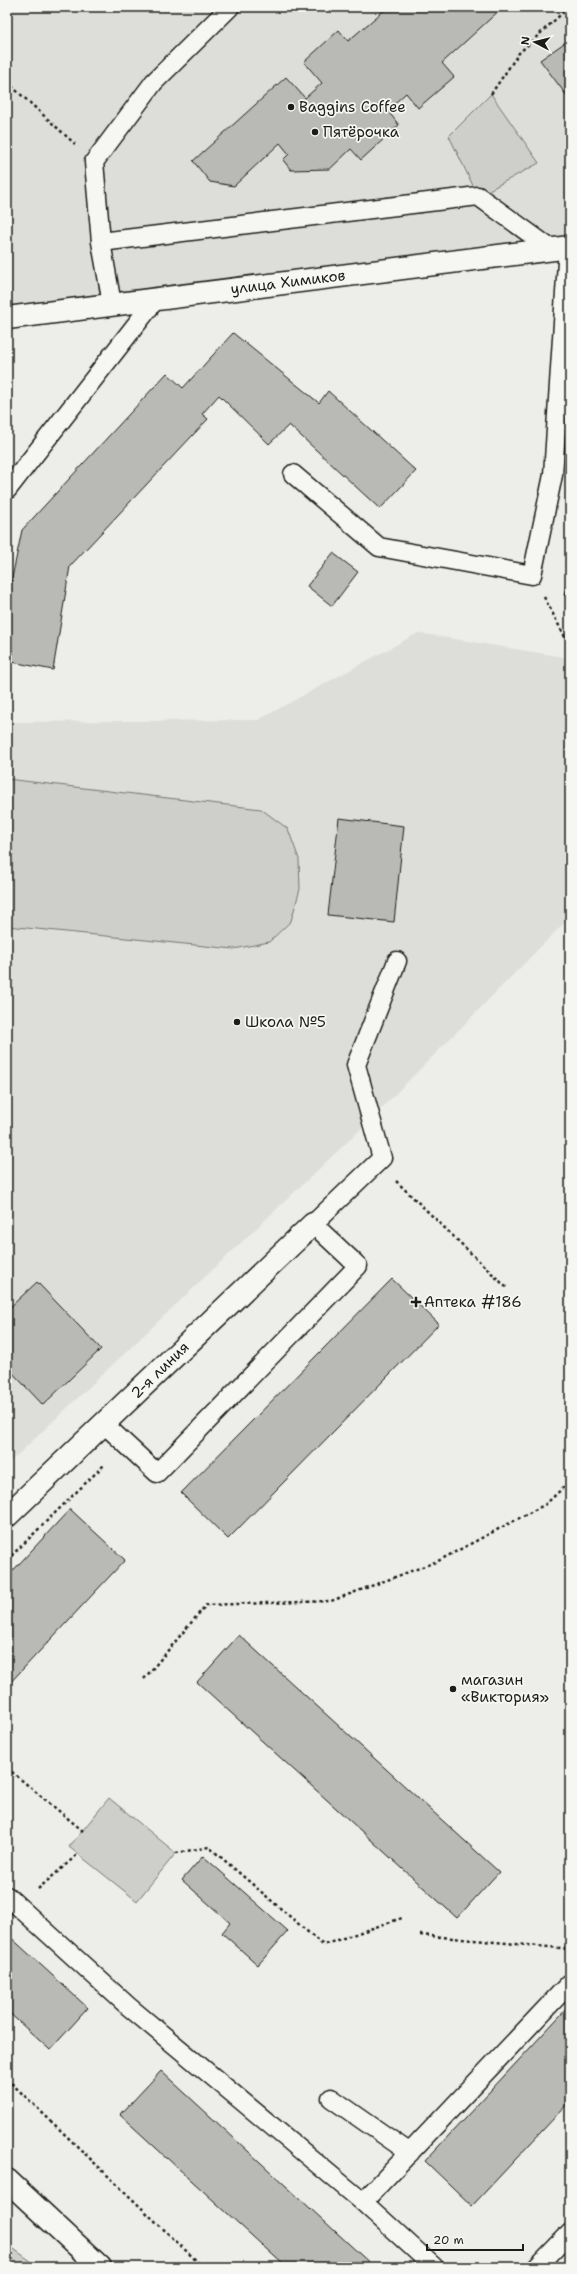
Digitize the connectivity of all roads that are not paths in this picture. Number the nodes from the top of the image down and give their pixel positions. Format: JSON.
{"nodes":[{"id":1,"x":230,"y":7,"type":"edge"},
{"id":2,"x":101,"y":242,"type":"junction"},
{"id":3,"x":563,"y":248,"type":"edge"},
{"id":4,"x":156,"y":299,"type":"junction"},
{"id":5,"x":112,"y":304,"type":"junction"},
{"id":6,"x":7,"y":318,"type":"edge"},
{"id":7,"x":293,"y":474,"type":"dead end"},
{"id":8,"x":7,"y":490,"type":"edge"},
{"id":9,"x":397,"y":961,"type":"dead end"},
{"id":10,"x":313,"y":1224,"type":"junction"},
{"id":11,"x":104,"y":1424,"type":"junction"},
{"id":12,"x":7,"y":1516,"type":"edge"},
{"id":13,"x":12,"y":1901,"type":"edge"},
{"id":14,"x":570,"y":1983,"type":"edge"},
{"id":15,"x":331,"y":2098,"type":"dead end"},
{"id":16,"x":410,"y":2153,"type":"junction"},
{"id":17,"x":7,"y":2180,"type":"edge"},
{"id":18,"x":363,"y":2202,"type":"junction"},
{"id":19,"x":570,"y":2233,"type":"edge"},
{"id":20,"x":100,"y":2267,"type":"edge"},
{"id":21,"x":434,"y":2267,"type":"edge"},
{"id":22,"x":537,"y":2267,"type":"edge"}],
"edges":[{"from":1,"to":2,"type":"lane"},
{"from":2,"to":3,"type":"lane"},
{"from":2,"to":5,"type":"lane"},
{"from":3,"to":4,"type":"street","name":"улица Химиков"},
{"from":3,"to":7,"type":"lane"},
{"from":4,"to":5,"type":"street","name":"улица Химиков"},
{"from":4,"to":8,"type":"lane"},
{"from":5,"to":6,"type":"street","name":"улица Химиков"},
{"from":9,"to":10,"type":"lane"},
{"from":10,"to":11,"type":"street","name":"2-я линия"},
{"from":10,"to":11,"type":"lane"},
{"from":11,"to":12,"type":"street","name":"2-я линия"},
{"from":13,"to":18,"type":"lane"},
{"from":14,"to":16,"type":"lane"},
{"from":15,"to":16,"type":"lane"},
{"from":16,"to":18,"type":"lane"},
{"from":17,"to":20,"type":"street"},
{"from":18,"to":21,"type":"lane"},
{"from":19,"to":22,"type":"lane"}]}
